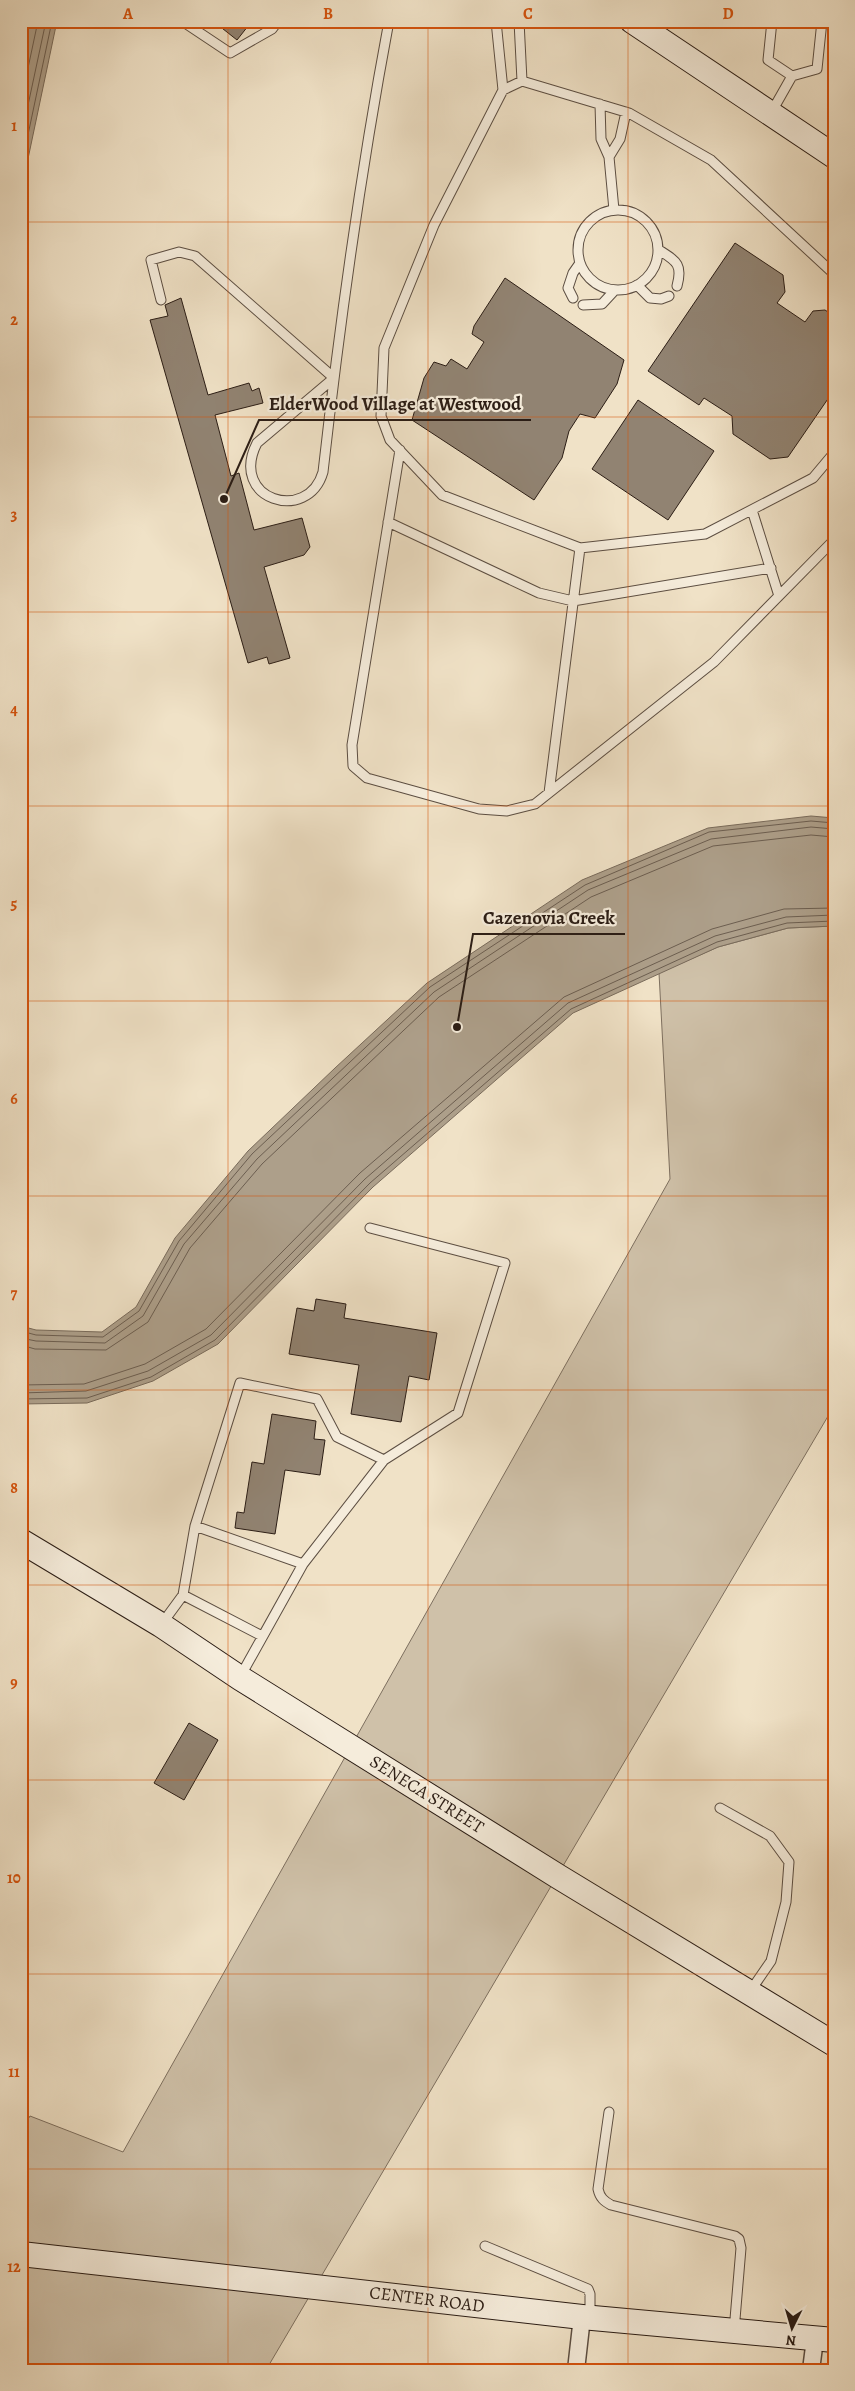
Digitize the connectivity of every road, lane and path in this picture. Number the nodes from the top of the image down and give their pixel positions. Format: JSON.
{"nodes":[{"id":1,"x":182,"y":21,"type":"edge"},
{"id":2,"x":278,"y":21,"type":"edge"},
{"id":3,"x":389,"y":21,"type":"edge"},
{"id":4,"x":496,"y":21,"type":"edge"},
{"id":5,"x":519,"y":21,"type":"edge"},
{"id":6,"x":632,"y":21,"type":"edge"},
{"id":7,"x":772,"y":21,"type":"edge"},
{"id":8,"x":822,"y":21,"type":"edge"},
{"id":9,"x":792,"y":76,"type":"junction"},
{"id":10,"x":522,"y":81,"type":"junction"},
{"id":11,"x":503,"y":90,"type":"junction"},
{"id":12,"x":600,"y":104,"type":"junction"},
{"id":13,"x":626,"y":112,"type":"junction"},
{"id":14,"x":771,"y":113,"type":"junction"},
{"id":15,"x":834,"y":156,"type":"edge"},
{"id":16,"x":609,"y":157,"type":"junction"},
{"id":17,"x":614,"y":210,"type":"junction"},
{"id":18,"x":659,"y":250,"type":"junction"},
{"id":19,"x":580,"y":263,"type":"junction"},
{"id":20,"x":834,"y":274,"type":"edge"},
{"id":21,"x":637,"y":285,"type":"junction"},
{"id":22,"x":677,"y":286,"type":"dead end"},
{"id":23,"x":615,"y":290,"type":"junction"},
{"id":24,"x":669,"y":296,"type":"dead end"},
{"id":25,"x":573,"y":298,"type":"dead end"},
{"id":26,"x":161,"y":300,"type":"dead end"},
{"id":27,"x":583,"y":305,"type":"dead end"},
{"id":28,"x":334,"y":378,"type":"junction"},
{"id":29,"x":400,"y":450,"type":"junction"},
{"id":30,"x":834,"y":453,"type":"edge"},
{"id":31,"x":752,"y":510,"type":"junction"},
{"id":32,"x":388,"y":522,"type":"junction"},
{"id":33,"x":834,"y":540,"type":"edge"},
{"id":34,"x":580,"y":548,"type":"junction"},
{"id":35,"x":771,"y":568,"type":"junction"},
{"id":36,"x":779,"y":596,"type":"junction"},
{"id":37,"x":573,"y":601,"type":"junction"},
{"id":38,"x":549,"y":793,"type":"junction"},
{"id":39,"x":370,"y":1228,"type":"dead end"},
{"id":40,"x":384,"y":1460,"type":"junction"},
{"id":41,"x":195,"y":1526,"type":"junction"},
{"id":42,"x":21,"y":1541,"type":"edge"},
{"id":43,"x":303,"y":1564,"type":"junction"},
{"id":44,"x":183,"y":1595,"type":"junction"},
{"id":45,"x":161,"y":1625,"type":"junction"},
{"id":46,"x":262,"y":1636,"type":"junction"},
{"id":47,"x":240,"y":1678,"type":"junction"},
{"id":48,"x":720,"y":1808,"type":"dead end"},
{"id":49,"x":749,"y":1993,"type":"junction"},
{"id":50,"x":834,"y":2044,"type":"edge"},
{"id":51,"x":609,"y":2112,"type":"dead end"},
{"id":52,"x":485,"y":2246,"type":"dead end"},
{"id":53,"x":21,"y":2254,"type":"edge"},
{"id":54,"x":586,"y":2317,"type":"junction"},
{"id":55,"x":734,"y":2331,"type":"junction"},
{"id":56,"x":824,"y":2339,"type":"edge"},
{"id":57,"x":576,"y":2370,"type":"edge"},
{"id":58,"x":812,"y":2370,"type":"edge"}],
"edges":[{"from":1,"to":2,"type":"lane"},
{"from":3,"to":28,"type":"lane"},
{"from":4,"to":11,"type":"lane"},
{"from":5,"to":10,"type":"lane"},
{"from":6,"to":14,"type":"main road"},
{"from":7,"to":9,"type":"lane"},
{"from":8,"to":9,"type":"lane"},
{"from":9,"to":14,"type":"lane"},
{"from":10,"to":11,"type":"lane"},
{"from":10,"to":12,"type":"lane"},
{"from":11,"to":29,"type":"lane"},
{"from":12,"to":13,"type":"lane"},
{"from":12,"to":16,"type":"lane"},
{"from":13,"to":16,"type":"lane"},
{"from":13,"to":20,"type":"lane"},
{"from":14,"to":15,"type":"main road"},
{"from":16,"to":17,"type":"lane"},
{"from":17,"to":18,"type":"lane"},
{"from":17,"to":19,"type":"lane"},
{"from":18,"to":21,"type":"lane"},
{"from":18,"to":22,"type":"lane"},
{"from":19,"to":23,"type":"lane"},
{"from":19,"to":25,"type":"lane"},
{"from":21,"to":23,"type":"lane"},
{"from":21,"to":24,"type":"lane"},
{"from":23,"to":27,"type":"lane"},
{"from":26,"to":28,"type":"lane"},
{"from":28,"to":28,"type":"lane"},
{"from":29,"to":32,"type":"lane"},
{"from":29,"to":34,"type":"lane"},
{"from":30,"to":31,"type":"lane"},
{"from":31,"to":34,"type":"lane"},
{"from":31,"to":35,"type":"lane"},
{"from":32,"to":37,"type":"lane"},
{"from":32,"to":38,"type":"lane"},
{"from":33,"to":36,"type":"lane"},
{"from":34,"to":37,"type":"lane"},
{"from":35,"to":36,"type":"lane"},
{"from":35,"to":37,"type":"lane"},
{"from":36,"to":38,"type":"lane"},
{"from":37,"to":38,"type":"lane"},
{"from":39,"to":40,"type":"lane"},
{"from":40,"to":41,"type":"lane"},
{"from":40,"to":43,"type":"lane"},
{"from":41,"to":43,"type":"lane"},
{"from":41,"to":44,"type":"lane"},
{"from":42,"to":45,"type":"main road","name":"SENECA STREET"},
{"from":43,"to":46,"type":"lane"},
{"from":44,"to":45,"type":"lane"},
{"from":44,"to":46,"type":"lane"},
{"from":45,"to":47,"type":"main road","name":"SENECA STREET"},
{"from":46,"to":47,"type":"lane"},
{"from":47,"to":49,"type":"main road","name":"SENECA STREET"},
{"from":48,"to":49,"type":"lane"},
{"from":49,"to":50,"type":"main road","name":"SENECA STREET"},
{"from":51,"to":55,"type":"lane"},
{"from":52,"to":54,"type":"lane"},
{"from":53,"to":54,"type":"main road","name":"CENTER ROAD"},
{"from":54,"to":55,"type":"main road","name":"CENTER ROAD"},
{"from":54,"to":57,"type":"street"},
{"from":55,"to":56,"type":"main road","name":"CENTER ROAD"},
{"from":56,"to":58,"type":"street"}]}
